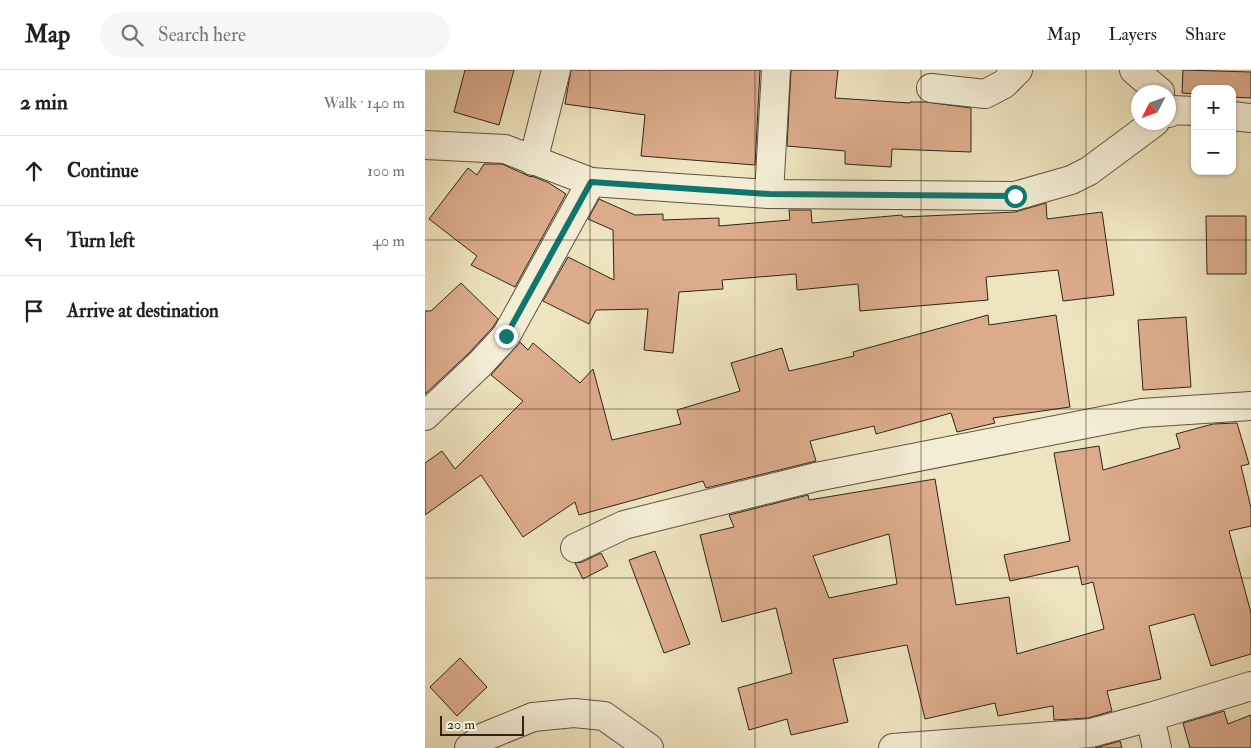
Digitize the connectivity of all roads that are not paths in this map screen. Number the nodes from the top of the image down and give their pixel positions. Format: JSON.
{"nodes":[{"id":1,"x":556,"y":70,"type":"edge"},
{"id":2,"x":776,"y":70,"type":"edge"},
{"id":3,"x":1018,"y":70,"type":"edge"},
{"id":4,"x":1134,"y":70,"type":"edge"},
{"id":5,"x":1148,"y":85,"type":"edge"},
{"id":6,"x":931,"y":88,"type":"dead end"},
{"id":7,"x":1236,"y":116,"type":"edge"},
{"id":8,"x":1251,"y":118,"type":"edge"},
{"id":9,"x":1143,"y":130,"type":"edge"},
{"id":10,"x":425,"y":145,"type":"edge"},
{"id":11,"x":533,"y":160,"type":"junction"},
{"id":12,"x":591,"y":182,"type":"junction"},
{"id":13,"x":769,"y":194,"type":"junction"},
{"id":14,"x":1251,"y":406,"type":"edge"},
{"id":15,"x":425,"y":416,"type":"edge"},
{"id":16,"x":575,"y":548,"type":"dead end"},
{"id":17,"x":1251,"y":686,"type":"edge"},
{"id":18,"x":1150,"y":717,"type":"junction"},
{"id":19,"x":936,"y":746,"type":"edge"},
{"id":20,"x":469,"y":748,"type":"edge"},
{"id":21,"x":649,"y":748,"type":"edge"},
{"id":22,"x":893,"y":748,"type":"edge"},
{"id":23,"x":1157,"y":748,"type":"edge"}],
"edges":[{"from":1,"to":11,"type":"street"},
{"from":2,"to":13,"type":"street"},
{"from":3,"to":6,"type":"street"},
{"from":4,"to":5,"type":"street"},
{"from":7,"to":8,"type":"street"},
{"from":9,"to":13,"type":"street"},
{"from":10,"to":11,"type":"street"},
{"from":11,"to":12,"type":"street"},
{"from":12,"to":13,"type":"street"},
{"from":12,"to":15,"type":"street"},
{"from":14,"to":16,"type":"street"},
{"from":17,"to":18,"type":"street"},
{"from":18,"to":19,"type":"street"},
{"from":18,"to":23,"type":"street"},
{"from":19,"to":22,"type":"street"},
{"from":20,"to":21,"type":"street"}]}
